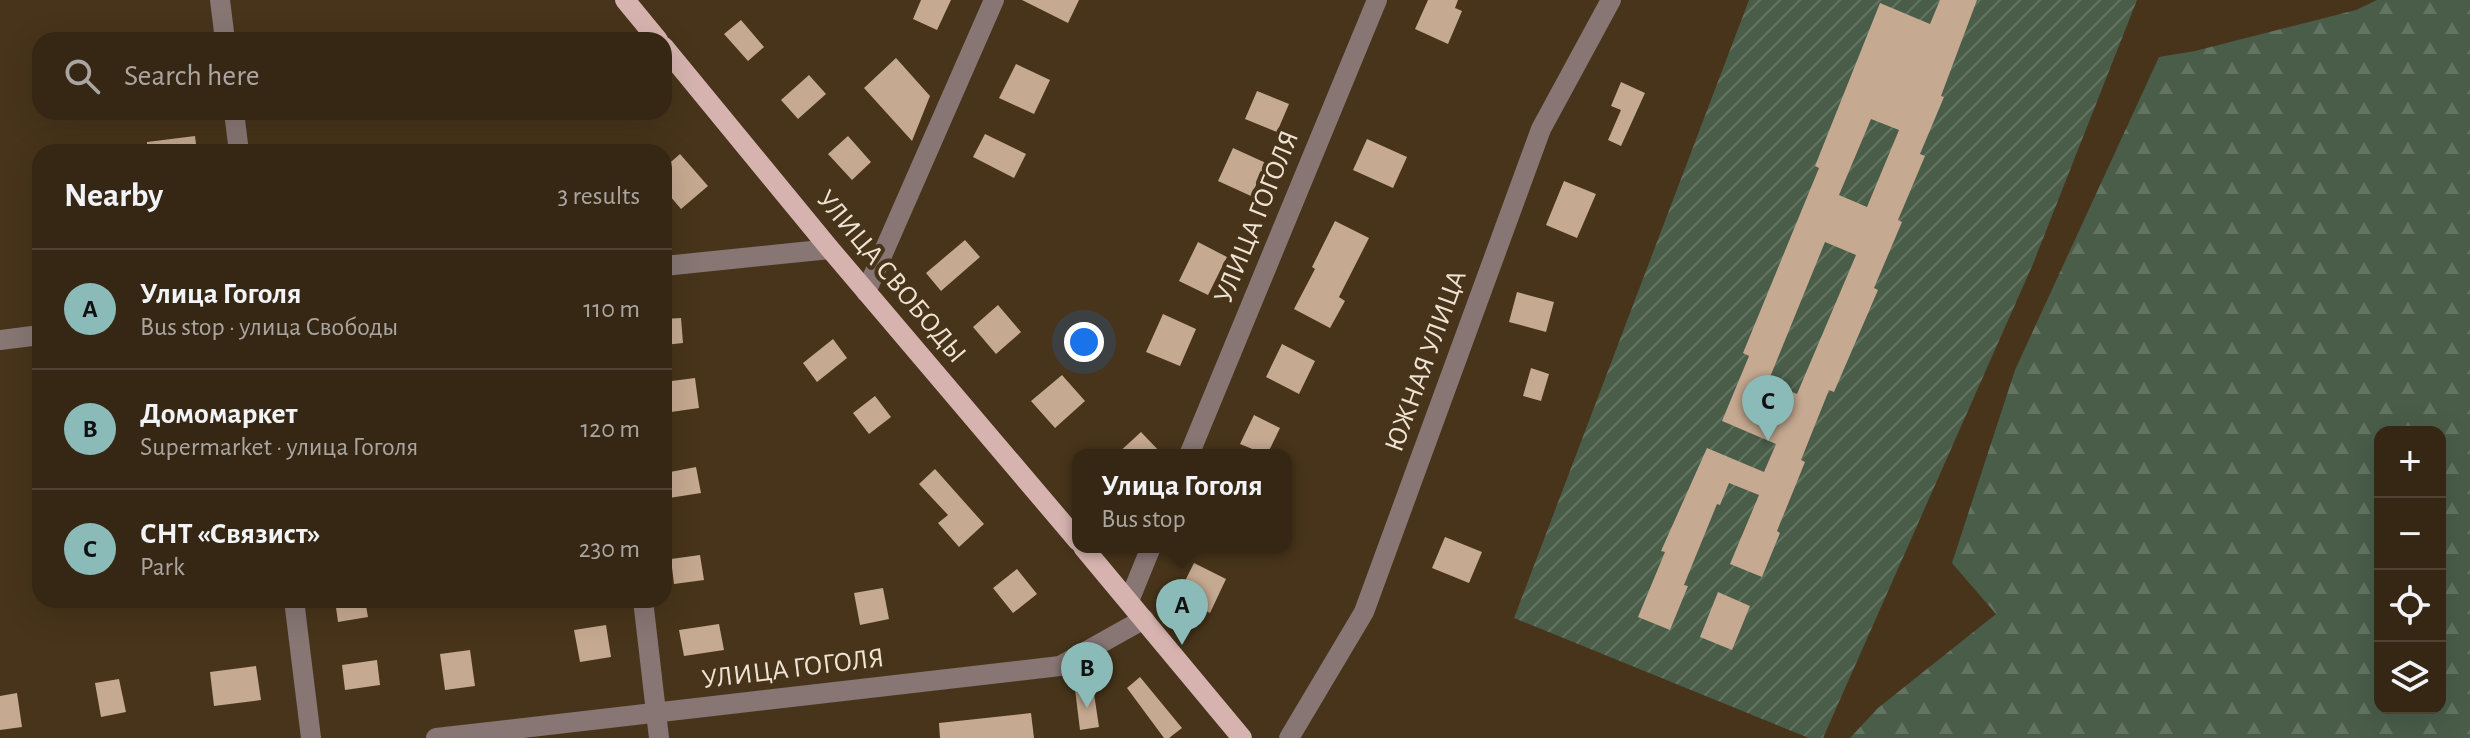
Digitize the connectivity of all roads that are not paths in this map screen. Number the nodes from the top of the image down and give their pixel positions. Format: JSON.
{"nodes":[{"id":1,"x":220,"y":0,"type":"edge"},
{"id":2,"x":625,"y":0,"type":"edge"},
{"id":3,"x":994,"y":0,"type":"edge"},
{"id":4,"x":1377,"y":0,"type":"edge"},
{"id":5,"x":1611,"y":0,"type":"edge"},
{"id":6,"x":224,"y":32,"type":"edge"},
{"id":7,"x":651,"y":32,"type":"edge"},
{"id":8,"x":672,"y":57,"type":"edge"},
{"id":9,"x":235,"y":120,"type":"edge"},
{"id":10,"x":238,"y":144,"type":"edge"},
{"id":11,"x":830,"y":249,"type":"junction"},
{"id":12,"x":672,"y":265,"type":"edge"},
{"id":13,"x":866,"y":292,"type":"junction"},
{"id":14,"x":32,"y":336,"type":"edge"},
{"id":15,"x":0,"y":340,"type":"edge"},
{"id":16,"x":1191,"y":449,"type":"edge"},
{"id":17,"x":1072,"y":534,"type":"edge"},
{"id":18,"x":1088,"y":553,"type":"edge"},
{"id":19,"x":1149,"y":553,"type":"edge"},
{"id":20,"x":1129,"y":601,"type":"junction"},
{"id":21,"x":295,"y":608,"type":"edge"},
{"id":22,"x":644,"y":608,"type":"edge"},
{"id":23,"x":1144,"y":619,"type":"junction"},
{"id":24,"x":656,"y":713,"type":"junction"},
{"id":25,"x":311,"y":738,"type":"edge"},
{"id":26,"x":436,"y":738,"type":"edge"},
{"id":27,"x":659,"y":738,"type":"edge"},
{"id":28,"x":1242,"y":738,"type":"edge"},
{"id":29,"x":1289,"y":738,"type":"edge"}],
"edges":[{"from":1,"to":6,"type":"street"},
{"from":2,"to":7,"type":"main road"},
{"from":3,"to":13,"type":"street"},
{"from":4,"to":16,"type":"street","name":"УЛИЦА ГОГОЛЯ"},
{"from":5,"to":29,"type":"street","name":"ЮЖНАЯ УЛИЦА"},
{"from":8,"to":11,"type":"main road","name":"УЛИЦА СВОБОДЫ"},
{"from":9,"to":10,"type":"street"},
{"from":11,"to":12,"type":"street"},
{"from":11,"to":13,"type":"main road","name":"УЛИЦА СВОБОДЫ"},
{"from":13,"to":17,"type":"main road","name":"УЛИЦА СВОБОДЫ"},
{"from":14,"to":15,"type":"street"},
{"from":18,"to":20,"type":"main road"},
{"from":19,"to":20,"type":"street"},
{"from":20,"to":23,"type":"main road"},
{"from":21,"to":25,"type":"street"},
{"from":22,"to":24,"type":"street"},
{"from":23,"to":24,"type":"street","name":"УЛИЦА ГОГОЛЯ"},
{"from":23,"to":28,"type":"main road"},
{"from":24,"to":26,"type":"street","name":"УЛИЦА ГОГОЛЯ"},
{"from":24,"to":27,"type":"street"}]}
